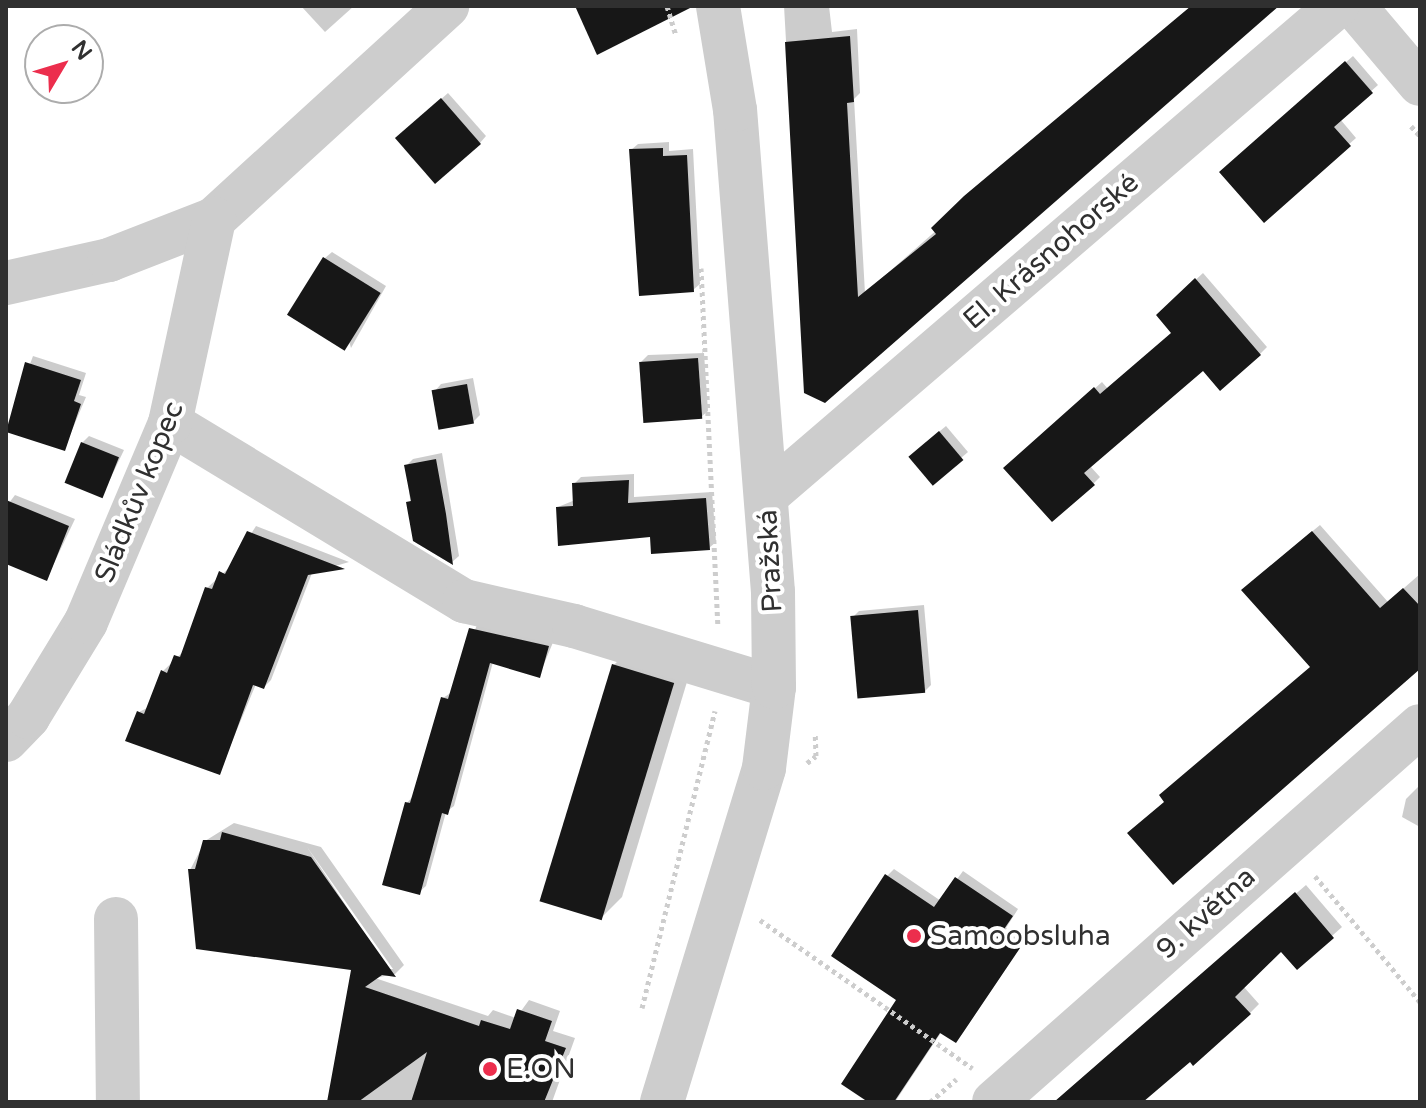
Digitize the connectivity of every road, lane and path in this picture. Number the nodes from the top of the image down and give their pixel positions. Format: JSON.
{"nodes":[{"id":1,"x":447,"y":6,"type":"edge"},
{"id":2,"x":667,"y":6,"type":"edge"},
{"id":3,"x":718,"y":6,"type":"edge"},
{"id":4,"x":1337,"y":6,"type":"edge"},
{"id":5,"x":1354,"y":6,"type":"edge"},
{"id":6,"x":680,"y":48,"type":"dead end"},
{"id":7,"x":1415,"y":104,"type":"edge"},
{"id":8,"x":1420,"y":136,"type":"edge"},
{"id":9,"x":214,"y":219,"type":"junction"},
{"id":10,"x":701,"y":262,"type":"dead end"},
{"id":11,"x":6,"y":283,"type":"edge"},
{"id":12,"x":170,"y":423,"type":"junction"},
{"id":13,"x":766,"y":496,"type":"junction"},
{"id":14,"x":720,"y":671,"type":"junction"},
{"id":15,"x":774,"y":687,"type":"junction"},
{"id":16,"x":814,"y":725,"type":"dead end"},
{"id":17,"x":1420,"y":726,"type":"edge"},
{"id":18,"x":6,"y":740,"type":"edge"},
{"id":19,"x":797,"y":771,"type":"dead end"},
{"id":20,"x":1287,"y":841,"type":"junction"},
{"id":21,"x":749,"y":906,"type":"junction"},
{"id":22,"x":116,"y":919,"type":"dead end"},
{"id":23,"x":645,"y":997,"type":"dead end"},
{"id":24,"x":1420,"y":1002,"type":"edge"},
{"id":25,"x":118,"y":1102,"type":"edge"},
{"id":26,"x":662,"y":1102,"type":"edge"},
{"id":27,"x":930,"y":1102,"type":"edge"},
{"id":28,"x":994,"y":1102,"type":"edge"}],
"edges":[{"from":1,"to":9,"type":"street"},
{"from":2,"to":6,"type":"path"},
{"from":3,"to":13,"type":"street","name":"Pražská"},
{"from":4,"to":13,"type":"street","name":"El. Krásnohorské"},
{"from":5,"to":7,"type":"street"},
{"from":7,"to":8,"type":"path"},
{"from":9,"to":11,"type":"street"},
{"from":9,"to":12,"type":"street","name":"Sládkův kopec"},
{"from":10,"to":14,"type":"path"},
{"from":12,"to":14,"type":"street"},
{"from":12,"to":18,"type":"street","name":"Sládkův kopec"},
{"from":13,"to":15,"type":"street","name":"Pražská"},
{"from":14,"to":15,"type":"street"},
{"from":14,"to":23,"type":"path"},
{"from":15,"to":21,"type":"street","name":"Pražská"},
{"from":16,"to":19,"type":"path"},
{"from":17,"to":20,"type":"street","name":"9. května"},
{"from":20,"to":24,"type":"path"},
{"from":20,"to":28,"type":"street","name":"9. května"},
{"from":21,"to":26,"type":"street","name":"Pražská"},
{"from":21,"to":27,"type":"path"},
{"from":22,"to":25,"type":"street"}]}
